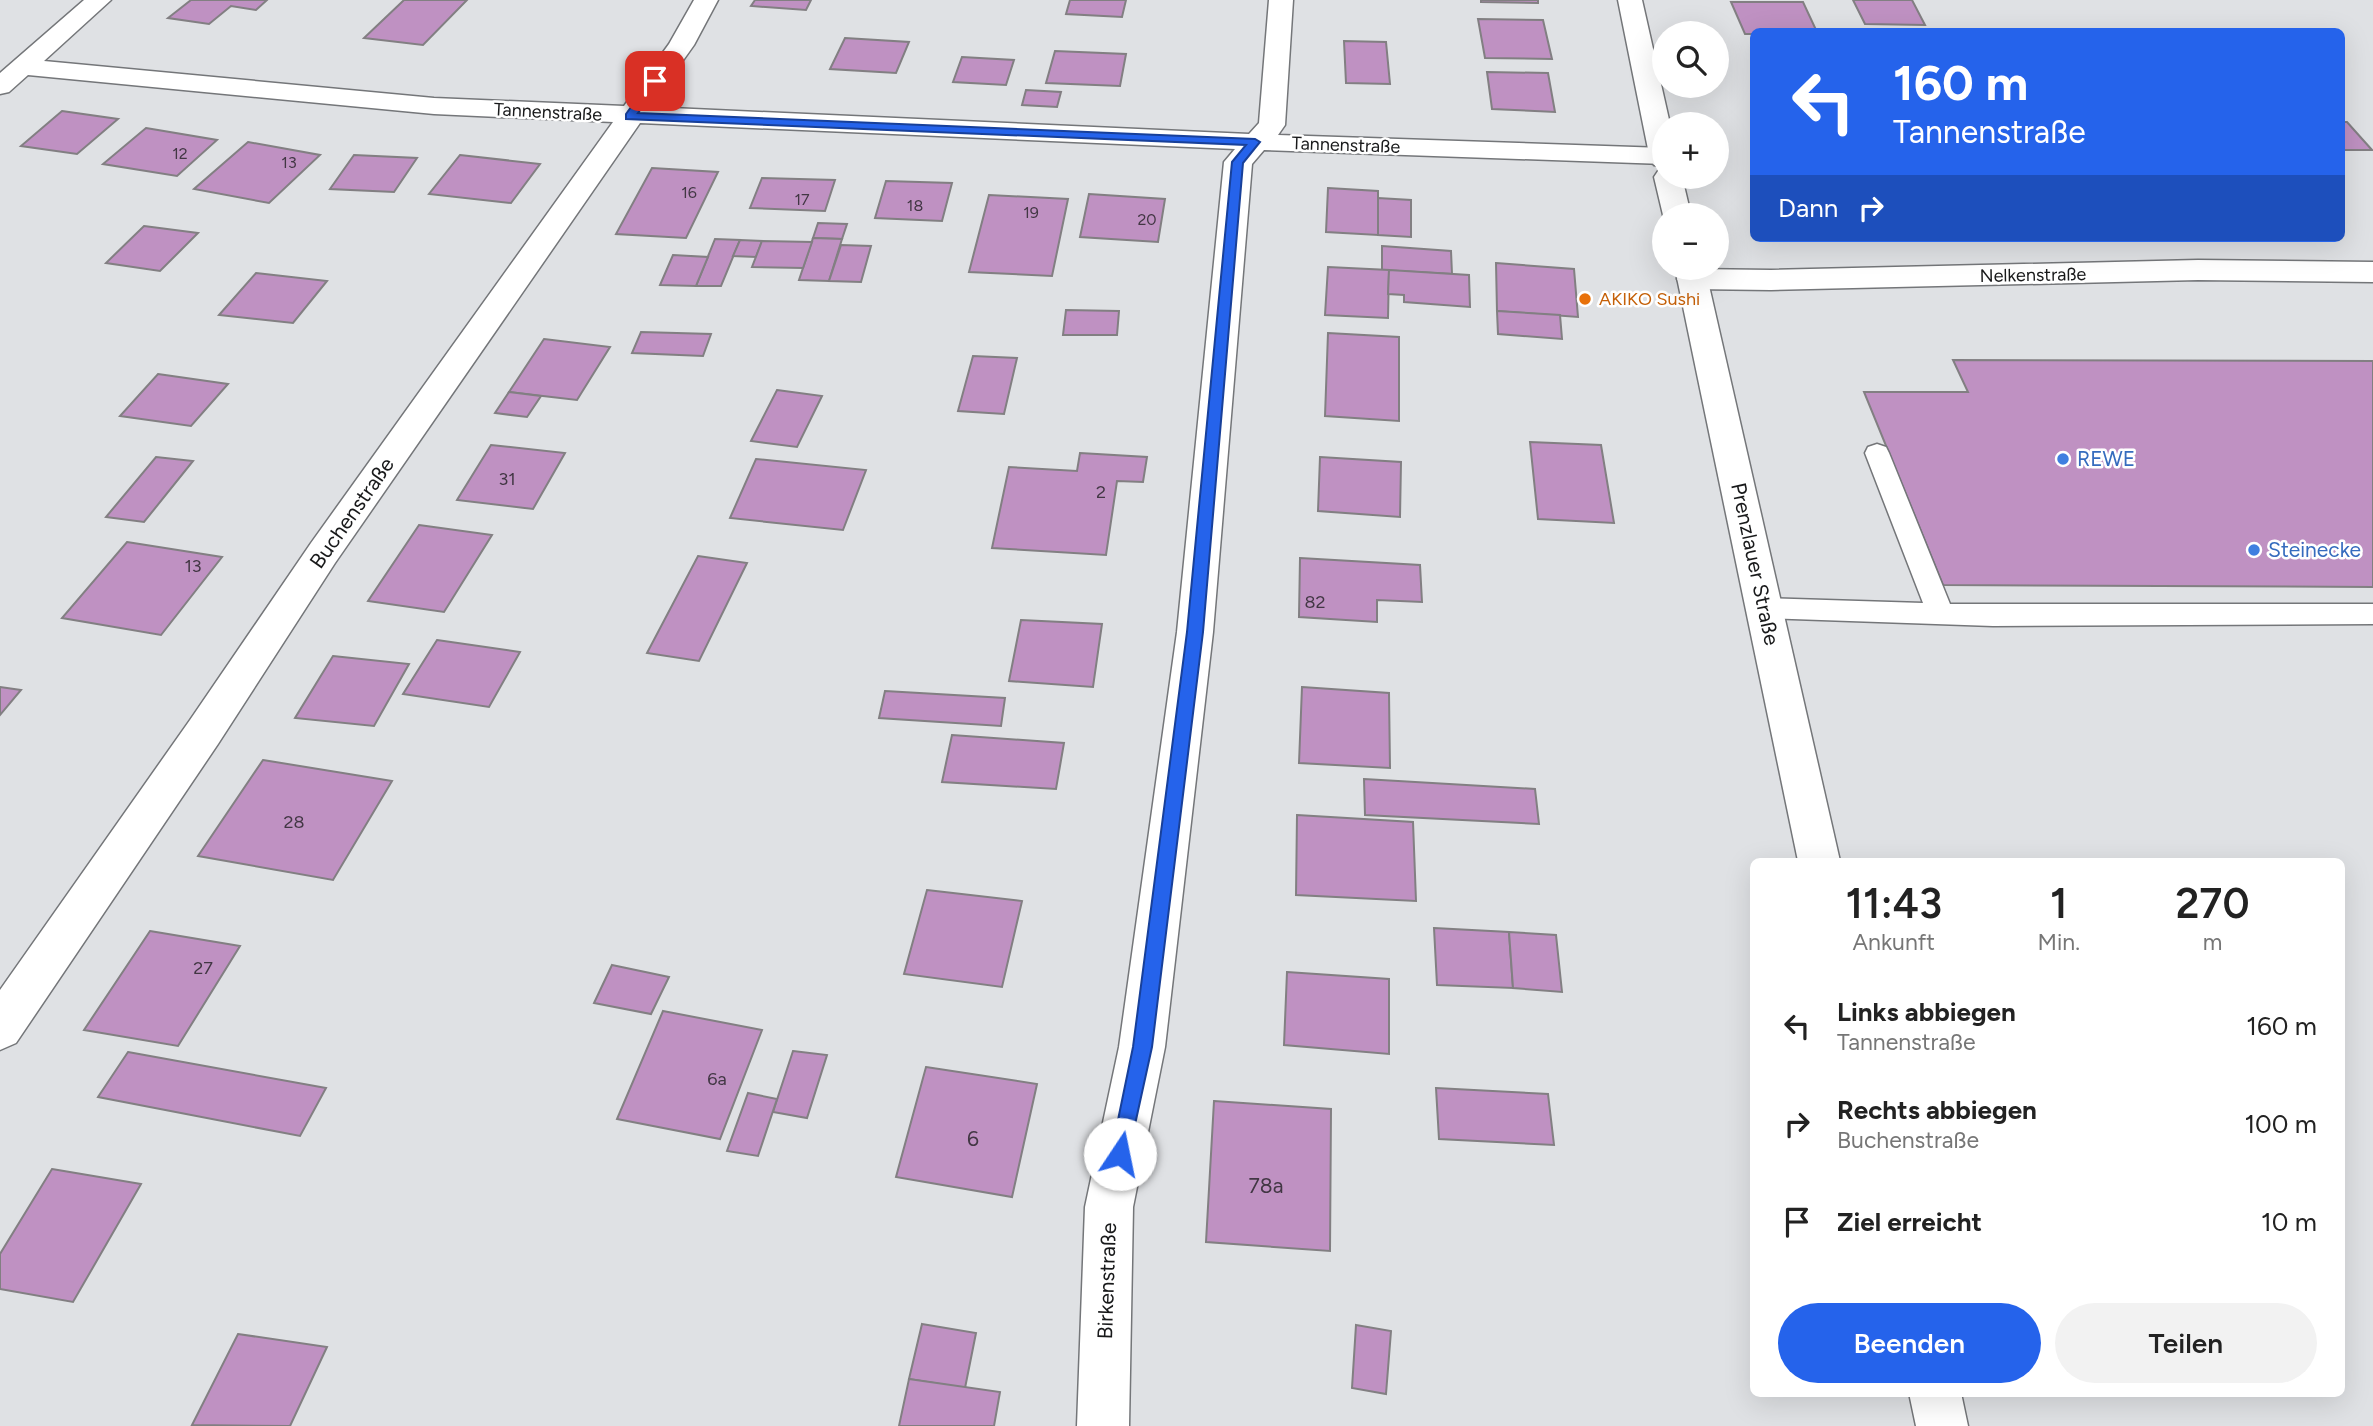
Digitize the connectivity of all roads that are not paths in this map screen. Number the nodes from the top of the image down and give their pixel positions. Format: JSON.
{"nodes":[{"id":1,"x":99,"y":0,"type":"edge"},
{"id":2,"x":706,"y":0,"type":"edge"},
{"id":3,"x":1281,"y":0,"type":"edge"},
{"id":4,"x":1630,"y":0,"type":"edge"},
{"id":5,"x":22,"y":67,"type":"junction"},
{"id":6,"x":0,"y":86,"type":"edge"},
{"id":7,"x":1654,"y":112,"type":"edge"},
{"id":8,"x":630,"y":116,"type":"junction"},
{"id":9,"x":1255,"y":142,"type":"junction"},
{"id":10,"x":1652,"y":158,"type":"edge"},
{"id":11,"x":2373,"y":272,"type":"edge"},
{"id":12,"x":1729,"y":276,"type":"edge"},
{"id":13,"x":1693,"y":280,"type":"edge"},
{"id":14,"x":1877,"y":453,"type":"dead end"},
{"id":15,"x":1764,"y":608,"type":"junction"},
{"id":16,"x":1941,"y":614,"type":"junction"},
{"id":17,"x":2373,"y":614,"type":"edge"},
{"id":18,"x":1818,"y":858,"type":"edge"},
{"id":19,"x":0,"y":1028,"type":"edge"},
{"id":20,"x":1936,"y":1397,"type":"edge"},
{"id":21,"x":1103,"y":1426,"type":"edge"},
{"id":22,"x":1942,"y":1426,"type":"edge"}],
"edges":[{"from":1,"to":5,"type":"street"},
{"from":2,"to":8,"type":"street","name":"Buchenstraße"},
{"from":3,"to":9,"type":"street","name":"Birkenstraße"},
{"from":4,"to":7,"type":"street"},
{"from":5,"to":6,"type":"street"},
{"from":5,"to":8,"type":"street","name":"Tannenstraße"},
{"from":8,"to":9,"type":"street","name":"Tannenstraße"},
{"from":8,"to":19,"type":"street","name":"Buchenstraße"},
{"from":9,"to":10,"type":"street","name":"Tannenstraße"},
{"from":9,"to":21,"type":"street","name":"Birkenstraße"},
{"from":11,"to":12,"type":"street","name":"Nelkenstraße"},
{"from":13,"to":15,"type":"street","name":"Prenzlauer Straße"},
{"from":14,"to":16,"type":"lane"},
{"from":15,"to":16,"type":"lane"},
{"from":15,"to":18,"type":"street","name":"Prenzlauer Straße"},
{"from":16,"to":17,"type":"lane"},
{"from":20,"to":22,"type":"street"}]}
